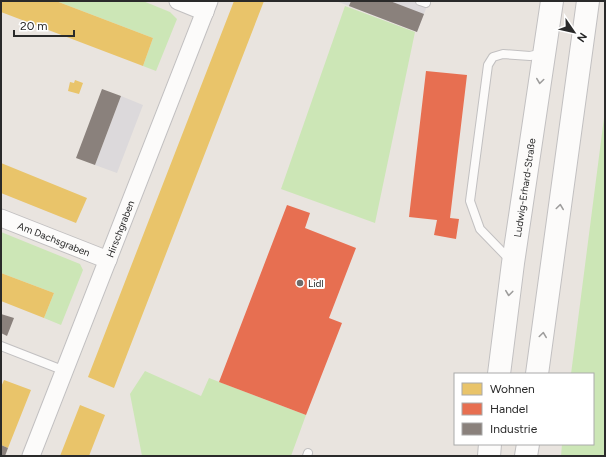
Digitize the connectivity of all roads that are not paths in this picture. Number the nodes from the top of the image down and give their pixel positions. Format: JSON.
{"nodes":[{"id":1,"x":178,"y":1,"type":"edge"},
{"id":2,"x":552,"y":1,"type":"edge"},
{"id":3,"x":588,"y":1,"type":"edge"},
{"id":4,"x":207,"y":6,"type":"edge"},
{"id":5,"x":544,"y":53,"type":"junction"},
{"id":6,"x":1,"y":218,"type":"edge"},
{"id":7,"x":108,"y":260,"type":"junction"},
{"id":8,"x":513,"y":263,"type":"junction"},
{"id":9,"x":1,"y":346,"type":"edge"},
{"id":10,"x":65,"y":371,"type":"junction"},
{"id":11,"x":499,"y":373,"type":"edge"},
{"id":12,"x":537,"y":373,"type":"edge"},
{"id":13,"x":490,"y":445,"type":"edge"},
{"id":14,"x":528,"y":445,"type":"edge"},
{"id":15,"x":31,"y":456,"type":"edge"},
{"id":16,"x":489,"y":456,"type":"edge"},
{"id":17,"x":526,"y":456,"type":"edge"}],
"edges":[{"from":1,"to":4,"type":"street"},
{"from":2,"to":5,"type":"main road","name":"Ludwig-Erhard-Straße"},
{"from":12,"to":3,"type":"main road","one_way":true},
{"from":4,"to":7,"type":"street","name":"Hirschgraben"},
{"from":5,"to":8,"type":"main road","name":"Ludwig-Erhard-Straße","one_way":true},
{"from":5,"to":8,"type":"lane"},
{"from":6,"to":7,"type":"street","name":"Am Dachsgraben"},
{"from":7,"to":10,"type":"street","name":"Hirschgraben"},
{"from":8,"to":11,"type":"main road","name":"Ludwig-Erhard-Straße","one_way":true},
{"from":9,"to":10,"type":"lane"},
{"from":10,"to":15,"type":"street","name":"Hirschgraben"},
{"from":13,"to":16,"type":"main road"},
{"from":14,"to":17,"type":"main road"}]}
